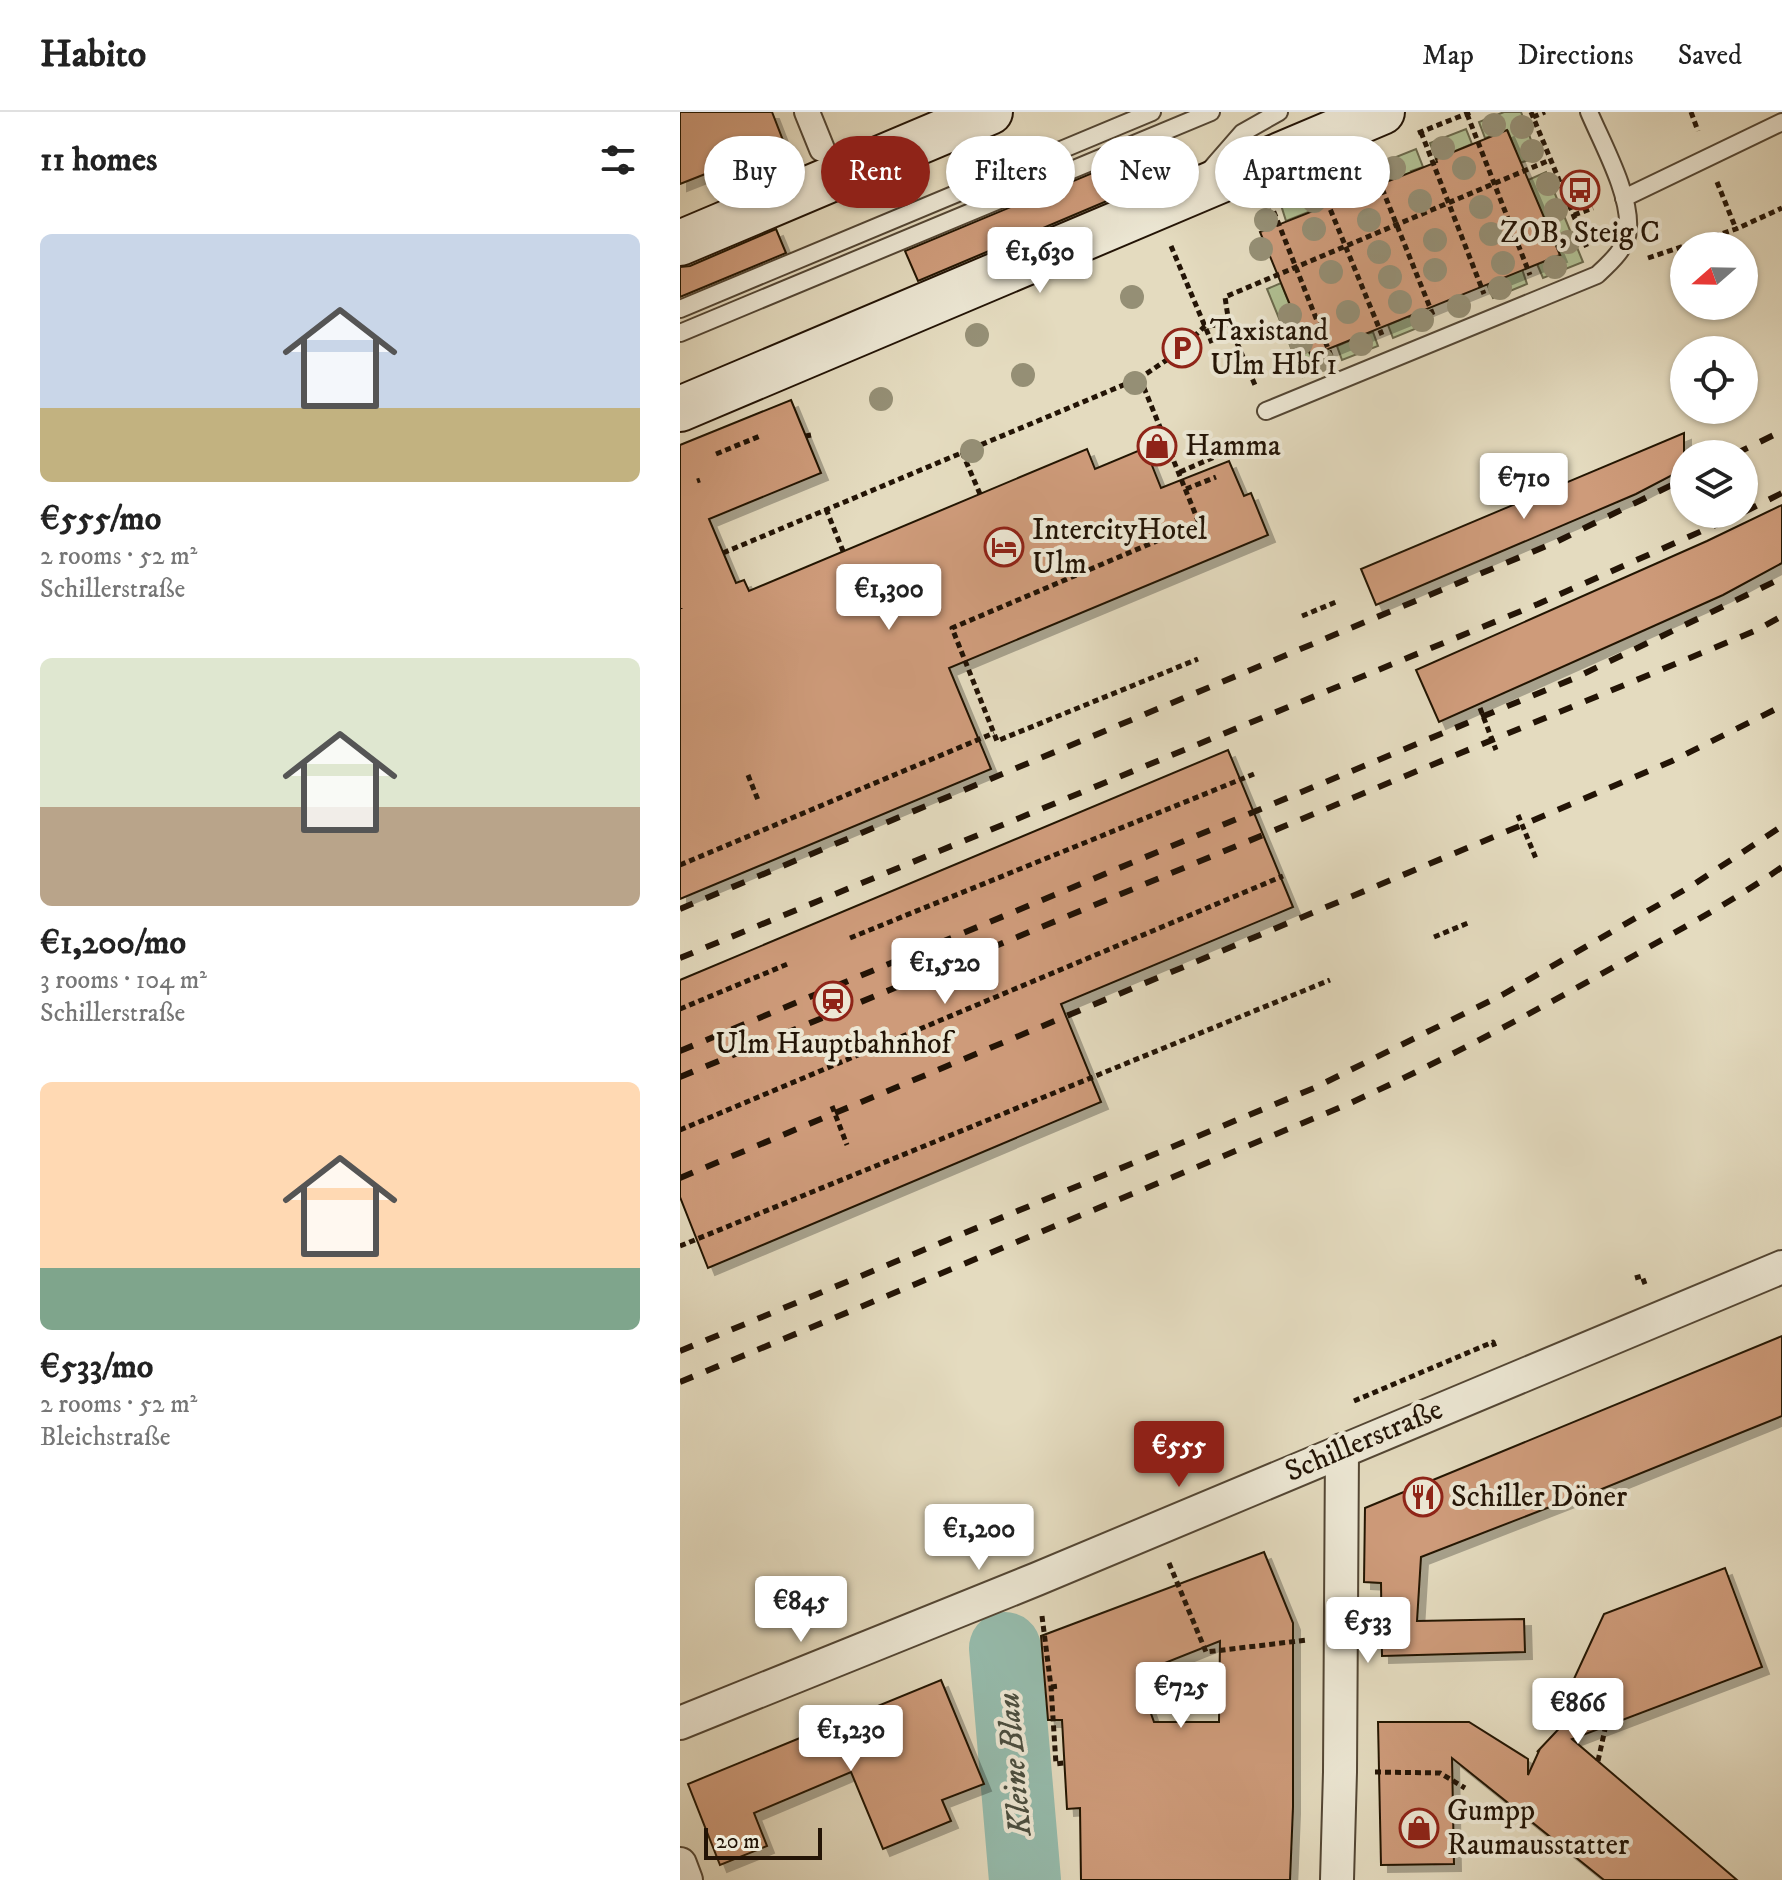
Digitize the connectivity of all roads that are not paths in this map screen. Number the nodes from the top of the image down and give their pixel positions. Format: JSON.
{"nodes":[{"id":1,"x":807,"y":112,"type":"edge"},
{"id":2,"x":990,"y":112,"type":"edge"},
{"id":3,"x":1152,"y":112,"type":"edge"},
{"id":4,"x":1211,"y":112,"type":"edge"},
{"id":5,"x":1279,"y":112,"type":"edge"},
{"id":6,"x":1382,"y":112,"type":"edge"},
{"id":7,"x":1589,"y":112,"type":"edge"},
{"id":8,"x":1782,"y":122,"type":"edge"},
{"id":9,"x":915,"y":136,"type":"edge"},
{"id":10,"x":821,"y":147,"type":"edge"},
{"id":11,"x":821,"y":168,"type":"edge"},
{"id":12,"x":1199,"y":185,"type":"edge"},
{"id":13,"x":1199,"y":189,"type":"edge"},
{"id":14,"x":1624,"y":198,"type":"junction"},
{"id":15,"x":1156,"y":208,"type":"edge"},
{"id":16,"x":680,"y":243,"type":"edge"},
{"id":17,"x":680,"y":309,"type":"edge"},
{"id":18,"x":680,"y":333,"type":"edge"},
{"id":19,"x":680,"y":409,"type":"edge"},
{"id":20,"x":1266,"y":411,"type":"road end"},
{"id":21,"x":1782,"y":1267,"type":"edge"},
{"id":22,"x":1342,"y":1450,"type":"junction"},
{"id":23,"x":680,"y":1723,"type":"edge"},
{"id":24,"x":680,"y":1864,"type":"edge"},
{"id":25,"x":686,"y":1880,"type":"edge"},
{"id":26,"x":1337,"y":1880,"type":"edge"}],
"edges":[{"from":1,"to":10,"type":"street"},
{"from":2,"to":9,"type":"main road"},
{"from":3,"to":17,"type":"lane"},
{"from":4,"to":18,"type":"lane"},
{"from":5,"to":12,"type":"lane"},
{"from":6,"to":13,"type":"main road"},
{"from":7,"to":14,"type":"lane"},
{"from":8,"to":14,"type":"lane"},
{"from":11,"to":16,"type":"main road"},
{"from":14,"to":20,"type":"lane"},
{"from":15,"to":19,"type":"main road"},
{"from":21,"to":22,"type":"street","name":"Schillerstraße"},
{"from":22,"to":23,"type":"street","name":"Schillerstraße"},
{"from":22,"to":26,"type":"street"},
{"from":24,"to":25,"type":"street"}]}
